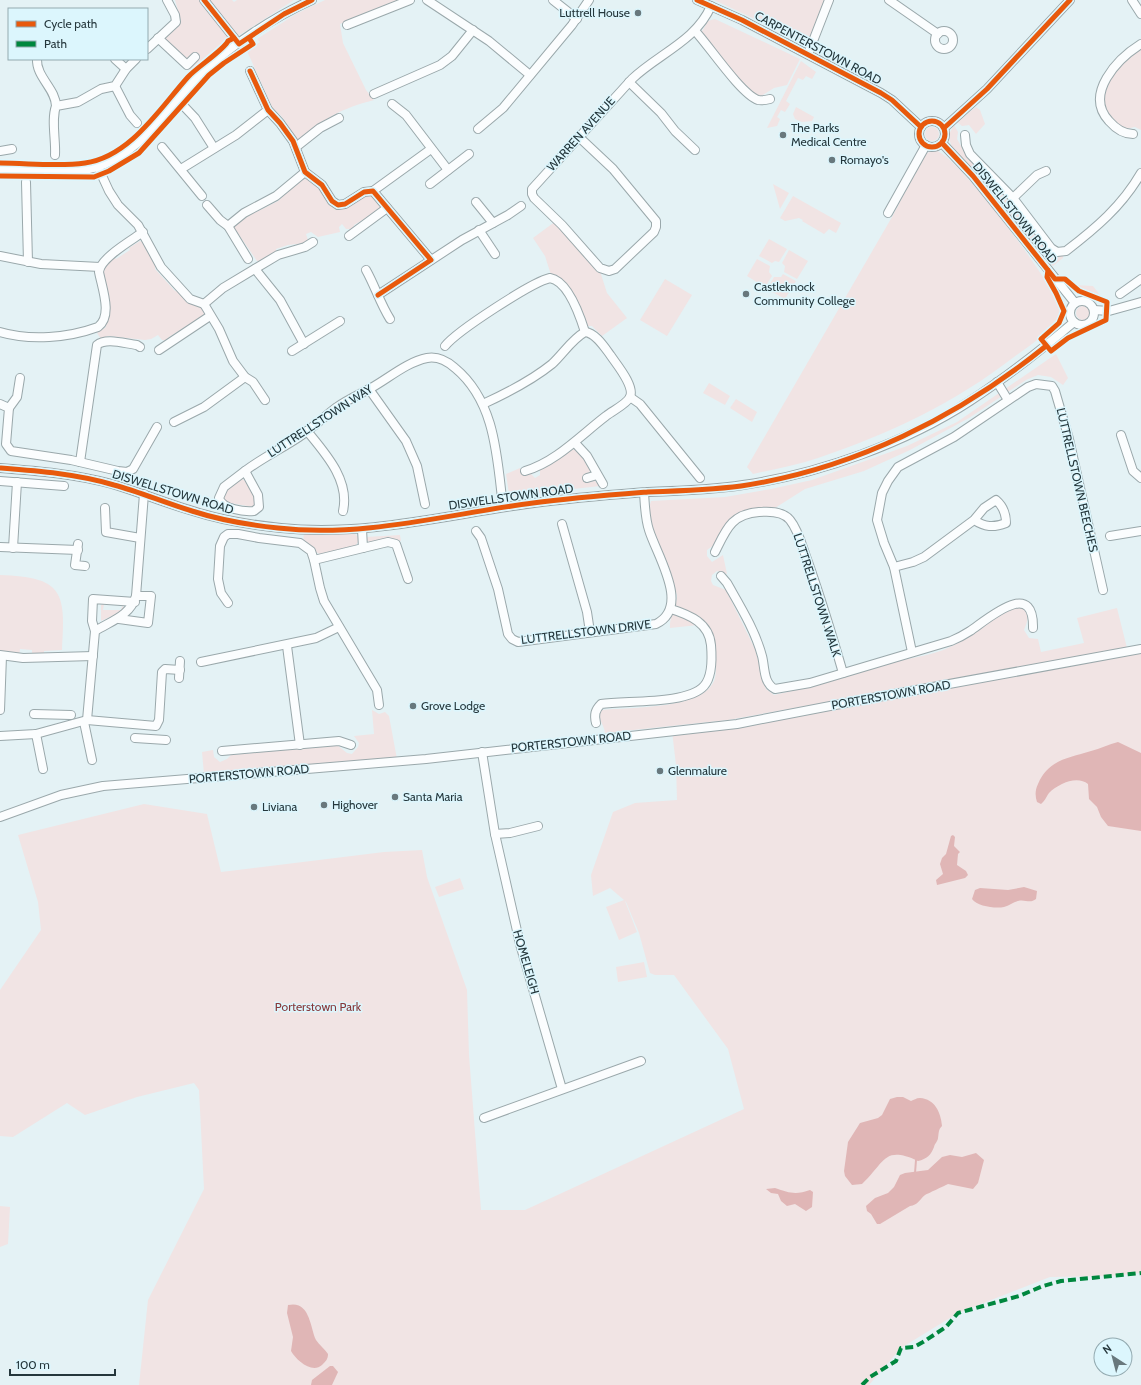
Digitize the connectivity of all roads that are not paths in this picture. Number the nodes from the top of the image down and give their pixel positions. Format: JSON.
{"nodes":[{"id":1,"x":167,"y":0,"type":"edge"},
{"id":2,"x":204,"y":0,"type":"edge"},
{"id":3,"x":312,"y":0,"type":"edge"},
{"id":4,"x":410,"y":0,"type":"edge"},
{"id":5,"x":427,"y":0,"type":"edge"},
{"id":6,"x":553,"y":0,"type":"edge"},
{"id":7,"x":589,"y":0,"type":"edge"},
{"id":8,"x":697,"y":0,"type":"edge"},
{"id":9,"x":829,"y":0,"type":"edge"},
{"id":10,"x":889,"y":0,"type":"edge"},
{"id":11,"x":1070,"y":0,"type":"edge"},
{"id":12,"x":1132,"y":0,"type":"edge"},
{"id":13,"x":712,"y":6,"type":"junction"},
{"id":14,"x":1141,"y":14,"type":"edge"},
{"id":15,"x":577,"y":19,"type":"junction"},
{"id":16,"x":347,"y":25,"type":"dead end"},
{"id":17,"x":473,"y":30,"type":"junction"},
{"id":18,"x":696,"y":32,"type":"junction"},
{"id":19,"x":938,"y":34,"type":"dead end"},
{"id":20,"x":158,"y":38,"type":"junction"},
{"id":21,"x":239,"y":44,"type":"junction"},
{"id":22,"x":1141,"y":44,"type":"edge"},
{"id":23,"x":148,"y":48,"type":"edge"},
{"id":24,"x":808,"y":54,"type":"junction"},
{"id":25,"x":196,"y":57,"type":"dead end"},
{"id":26,"x":37,"y":60,"type":"edge"},
{"id":27,"x":116,"y":60,"type":"edge"},
{"id":28,"x":135,"y":60,"type":"edge"},
{"id":29,"x":126,"y":69,"type":"junction"},
{"id":30,"x":250,"y":71,"type":"dead end"},
{"id":31,"x":530,"y":75,"type":"junction"},
{"id":32,"x":629,"y":82,"type":"junction"},
{"id":33,"x":115,"y":86,"type":"junction"},
{"id":34,"x":374,"y":94,"type":"dead end"},
{"id":35,"x":177,"y":99,"type":"junction"},
{"id":36,"x":770,"y":99,"type":"dead end"},
{"id":37,"x":392,"y":104,"type":"dead end"},
{"id":38,"x":56,"y":106,"type":"junction"},
{"id":39,"x":268,"y":110,"type":"junction"},
{"id":40,"x":340,"y":118,"type":"dead end"},
{"id":41,"x":137,"y":123,"type":"dead end"},
{"id":42,"x":921,"y":127,"type":"junction"},
{"id":43,"x":944,"y":128,"type":"junction"},
{"id":44,"x":478,"y":129,"type":"dead end"},
{"id":45,"x":1133,"y":134,"type":"dead end"},
{"id":46,"x":965,"y":135,"type":"dead end"},
{"id":47,"x":580,"y":138,"type":"junction"},
{"id":48,"x":942,"y":143,"type":"junction"},
{"id":49,"x":926,"y":145,"type":"junction"},
{"id":50,"x":162,"y":147,"type":"dead end"},
{"id":51,"x":296,"y":147,"type":"junction"},
{"id":52,"x":214,"y":148,"type":"junction"},
{"id":53,"x":12,"y":149,"type":"dead end"},
{"id":54,"x":431,"y":149,"type":"junction"},
{"id":55,"x":695,"y":150,"type":"dead end"},
{"id":56,"x":0,"y":151,"type":"edge"},
{"id":57,"x":470,"y":154,"type":"dead end"},
{"id":58,"x":55,"y":155,"type":"dead end"},
{"id":59,"x":98,"y":167,"type":"junction"},
{"id":60,"x":0,"y":168,"type":"edge"},
{"id":61,"x":181,"y":169,"type":"junction"},
{"id":62,"x":448,"y":170,"type":"junction"},
{"id":63,"x":1046,"y":171,"type":"dead end"},
{"id":64,"x":305,"y":172,"type":"junction"},
{"id":65,"x":1141,"y":172,"type":"edge"},
{"id":66,"x":26,"y":182,"type":"dead end"},
{"id":67,"x":430,"y":184,"type":"dead end"},
{"id":68,"x":373,"y":191,"type":"junction"},
{"id":69,"x":202,"y":196,"type":"dead end"},
{"id":70,"x":1013,"y":198,"type":"junction"},
{"id":71,"x":476,"y":202,"type":"dead end"},
{"id":72,"x":207,"y":205,"type":"dead end"},
{"id":73,"x":520,"y":206,"type":"dead end"},
{"id":74,"x":387,"y":208,"type":"junction"},
{"id":75,"x":888,"y":213,"type":"dead end"},
{"id":76,"x":493,"y":223,"type":"junction"},
{"id":77,"x":228,"y":226,"type":"junction"},
{"id":78,"x":479,"y":230,"type":"junction"},
{"id":79,"x":143,"y":232,"type":"junction"},
{"id":80,"x":348,"y":236,"type":"dead end"},
{"id":81,"x":313,"y":242,"type":"dead end"},
{"id":82,"x":495,"y":254,"type":"dead end"},
{"id":83,"x":0,"y":256,"type":"edge"},
{"id":84,"x":248,"y":259,"type":"dead end"},
{"id":85,"x":431,"y":260,"type":"junction"},
{"id":86,"x":28,"y":262,"type":"junction"},
{"id":87,"x":100,"y":267,"type":"junction"},
{"id":88,"x":255,"y":269,"type":"junction"},
{"id":89,"x":366,"y":270,"type":"dead end"},
{"id":90,"x":1141,"y":279,"type":"edge"},
{"id":91,"x":1120,"y":294,"type":"dead end"},
{"id":92,"x":378,"y":296,"type":"junction"},
{"id":93,"x":1141,"y":302,"type":"edge"},
{"id":94,"x":1075,"y":303,"type":"junction"},
{"id":95,"x":204,"y":304,"type":"junction"},
{"id":96,"x":1094,"y":310,"type":"junction"},
{"id":97,"x":210,"y":316,"type":"junction"},
{"id":98,"x":390,"y":319,"type":"dead end"},
{"id":99,"x":340,"y":321,"type":"dead end"},
{"id":100,"x":1074,"y":322,"type":"junction"},
{"id":101,"x":0,"y":332,"type":"edge"},
{"id":102,"x":585,"y":332,"type":"junction"},
{"id":103,"x":304,"y":344,"type":"junction"},
{"id":104,"x":445,"y":346,"type":"dead end"},
{"id":105,"x":140,"y":347,"type":"dead end"},
{"id":106,"x":159,"y":350,"type":"dead end"},
{"id":107,"x":292,"y":351,"type":"dead end"},
{"id":108,"x":245,"y":376,"type":"junction"},
{"id":109,"x":20,"y":378,"type":"dead end"},
{"id":110,"x":998,"y":382,"type":"junction"},
{"id":111,"x":368,"y":389,"type":"junction"},
{"id":112,"x":630,"y":397,"type":"junction"},
{"id":113,"x":264,"y":400,"type":"dead end"},
{"id":114,"x":1008,"y":400,"type":"junction"},
{"id":115,"x":0,"y":404,"type":"edge"},
{"id":116,"x":483,"y":404,"type":"junction"},
{"id":117,"x":9,"y":408,"type":"junction"},
{"id":118,"x":174,"y":422,"type":"dead end"},
{"id":119,"x":158,"y":427,"type":"dead end"},
{"id":120,"x":307,"y":431,"type":"junction"},
{"id":121,"x":1121,"y":435,"type":"dead end"},
{"id":122,"x":575,"y":443,"type":"junction"},
{"id":123,"x":80,"y":462,"type":"junction"},
{"id":124,"x":0,"y":468,"type":"edge"},
{"id":125,"x":245,"y":471,"type":"junction"},
{"id":126,"x":531,"y":472,"type":"dead end"},
{"id":127,"x":597,"y":475,"type":"junction"},
{"id":128,"x":587,"y":478,"type":"dead end"},
{"id":129,"x":700,"y":478,"type":"dead end"},
{"id":130,"x":1141,"y":478,"type":"edge"},
{"id":131,"x":0,"y":481,"type":"edge"},
{"id":132,"x":17,"y":482,"type":"junction"},
{"id":133,"x":603,"y":484,"type":"dead end"},
{"id":134,"x":64,"y":486,"type":"dead end"},
{"id":135,"x":644,"y":493,"type":"junction"},
{"id":136,"x":144,"y":494,"type":"junction"},
{"id":137,"x":425,"y":504,"type":"dead end"},
{"id":138,"x":502,"y":507,"type":"junction"},
{"id":139,"x":105,"y":508,"type":"dead end"},
{"id":140,"x":343,"y":511,"type":"dead end"},
{"id":141,"x":974,"y":520,"type":"dead end"},
{"id":142,"x":562,"y":524,"type":"dead end"},
{"id":143,"x":362,"y":529,"type":"junction"},
{"id":144,"x":476,"y":530,"type":"dead end"},
{"id":145,"x":1141,"y":531,"type":"edge"},
{"id":146,"x":1110,"y":536,"type":"dead end"},
{"id":147,"x":140,"y":538,"type":"junction"},
{"id":148,"x":0,"y":547,"type":"edge"},
{"id":149,"x":13,"y":548,"type":"junction"},
{"id":150,"x":364,"y":548,"type":"junction"},
{"id":151,"x":715,"y":552,"type":"dead end"},
{"id":152,"x":314,"y":560,"type":"junction"},
{"id":153,"x":84,"y":566,"type":"dead end"},
{"id":154,"x":894,"y":566,"type":"junction"},
{"id":155,"x":721,"y":576,"type":"dead end"},
{"id":156,"x":408,"y":579,"type":"dead end"},
{"id":157,"x":1103,"y":590,"type":"dead end"},
{"id":158,"x":135,"y":599,"type":"junction"},
{"id":159,"x":228,"y":603,"type":"dead end"},
{"id":160,"x":672,"y":609,"type":"junction"},
{"id":161,"x":119,"y":619,"type":"junction"},
{"id":162,"x":339,"y":627,"type":"junction"},
{"id":163,"x":1033,"y":628,"type":"dead end"},
{"id":164,"x":95,"y":631,"type":"junction"},
{"id":165,"x":590,"y":632,"type":"junction"},
{"id":166,"x":287,"y":646,"type":"junction"},
{"id":167,"x":1141,"y":649,"type":"edge"},
{"id":168,"x":912,"y":652,"type":"junction"},
{"id":169,"x":1,"y":655,"type":"edge"},
{"id":170,"x":93,"y":656,"type":"junction"},
{"id":171,"x":201,"y":662,"type":"dead end"},
{"id":172,"x":180,"y":670,"type":"dead end"},
{"id":173,"x":843,"y":673,"type":"junction"},
{"id":174,"x":380,"y":705,"type":"dead end"},
{"id":175,"x":0,"y":710,"type":"edge"},
{"id":176,"x":34,"y":714,"type":"dead end"},
{"id":177,"x":61,"y":715,"type":"junction"},
{"id":178,"x":71,"y":715,"type":"dead end"},
{"id":179,"x":86,"y":721,"type":"junction"},
{"id":180,"x":596,"y":723,"type":"dead end"},
{"id":181,"x":150,"y":726,"type":"junction"},
{"id":182,"x":60,"y":728,"type":"junction"},
{"id":183,"x":36,"y":734,"type":"junction"},
{"id":184,"x":0,"y":736,"type":"edge"},
{"id":185,"x":135,"y":738,"type":"dead end"},
{"id":186,"x":149,"y":739,"type":"junction"},
{"id":187,"x":166,"y":740,"type":"dead end"},
{"id":188,"x":300,"y":745,"type":"junction"},
{"id":189,"x":351,"y":745,"type":"dead end"},
{"id":190,"x":222,"y":751,"type":"dead end"},
{"id":191,"x":482,"y":752,"type":"junction"},
{"id":192,"x":92,"y":760,"type":"dead end"},
{"id":193,"x":43,"y":769,"type":"dead end"},
{"id":194,"x":0,"y":817,"type":"edge"},
{"id":195,"x":538,"y":826,"type":"dead end"},
{"id":196,"x":495,"y":834,"type":"junction"},
{"id":197,"x":642,"y":1062,"type":"dead end"},
{"id":198,"x":562,"y":1089,"type":"junction"},
{"id":199,"x":484,"y":1118,"type":"dead end"}],
"edges":[{"from":1,"to":20,"type":"street"},
{"from":2,"to":21,"type":"street"},
{"from":3,"to":21,"type":"street"},
{"from":4,"to":16,"type":"street"},
{"from":5,"to":17,"type":"street"},
{"from":6,"to":15,"type":"street"},
{"from":7,"to":15,"type":"street"},
{"from":8,"to":13,"type":"street","name":"CARPENTERSTOWN ROAD"},
{"from":9,"to":24,"type":"street"},
{"from":10,"to":19,"type":"street"},
{"from":11,"to":43,"type":"street"},
{"from":12,"to":14,"type":"street"},
{"from":13,"to":18,"type":"street","name":"WARREN AVENUE"},
{"from":13,"to":24,"type":"street","name":"CARPENTERSTOWN ROAD"},
{"from":15,"to":31,"type":"street"},
{"from":17,"to":31,"type":"street"},
{"from":17,"to":34,"type":"street"},
{"from":18,"to":32,"type":"street","name":"WARREN AVENUE"},
{"from":18,"to":36,"type":"street"},
{"from":20,"to":23,"type":"street"},
{"from":20,"to":25,"type":"street"},
{"from":21,"to":35,"type":"street"},
{"from":22,"to":45,"type":"street"},
{"from":24,"to":42,"type":"street","name":"CARPENTERSTOWN ROAD"},
{"from":26,"to":38,"type":"street"},
{"from":27,"to":29,"type":"street"},
{"from":28,"to":29,"type":"street"},
{"from":29,"to":33,"type":"street"},
{"from":30,"to":39,"type":"street"},
{"from":31,"to":44,"type":"street"},
{"from":32,"to":47,"type":"street","name":"WARREN AVENUE"},
{"from":32,"to":55,"type":"street"},
{"from":33,"to":38,"type":"street"},
{"from":33,"to":41,"type":"street"},
{"from":35,"to":52,"type":"street"},
{"from":35,"to":59,"type":"street"},
{"from":37,"to":54,"type":"street"},
{"from":38,"to":58,"type":"street"},
{"from":39,"to":51,"type":"street"},
{"from":39,"to":52,"type":"street"},
{"from":40,"to":51,"type":"street"},
{"from":42,"to":43,"type":"street"},
{"from":42,"to":49,"type":"street"},
{"from":43,"to":48,"type":"street"},
{"from":46,"to":70,"type":"street"},
{"from":47,"to":47,"type":"street","name":"WARREN AVENUE"},
{"from":48,"to":49,"type":"street"},
{"from":48,"to":94,"type":"street","name":"DISWELLSTOWN ROAD"},
{"from":49,"to":75,"type":"street"},
{"from":50,"to":61,"type":"street"},
{"from":51,"to":64,"type":"street"},
{"from":52,"to":61,"type":"street"},
{"from":53,"to":56,"type":"street"},
{"from":54,"to":62,"type":"street"},
{"from":54,"to":68,"type":"street"},
{"from":57,"to":62,"type":"street"},
{"from":59,"to":60,"type":"street"},
{"from":59,"to":79,"type":"street"},
{"from":61,"to":69,"type":"street"},
{"from":62,"to":67,"type":"street"},
{"from":63,"to":70,"type":"street"},
{"from":64,"to":68,"type":"street"},
{"from":64,"to":77,"type":"street"},
{"from":65,"to":70,"type":"street"},
{"from":66,"to":86,"type":"street"},
{"from":68,"to":74,"type":"street"},
{"from":71,"to":76,"type":"street"},
{"from":72,"to":77,"type":"street"},
{"from":73,"to":76,"type":"street"},
{"from":74,"to":80,"type":"street"},
{"from":74,"to":85,"type":"street"},
{"from":76,"to":78,"type":"street"},
{"from":77,"to":84,"type":"street"},
{"from":78,"to":82,"type":"street"},
{"from":78,"to":85,"type":"street"},
{"from":79,"to":87,"type":"street"},
{"from":79,"to":95,"type":"street"},
{"from":81,"to":88,"type":"street"},
{"from":83,"to":86,"type":"street"},
{"from":85,"to":92,"type":"street"},
{"from":86,"to":87,"type":"street"},
{"from":87,"to":101,"type":"street"},
{"from":88,"to":95,"type":"street"},
{"from":88,"to":103,"type":"street"},
{"from":89,"to":92,"type":"street"},
{"from":90,"to":91,"type":"street"},
{"from":92,"to":98,"type":"street"},
{"from":93,"to":96,"type":"street"},
{"from":94,"to":96,"type":"street"},
{"from":94,"to":100,"type":"street"},
{"from":95,"to":97,"type":"street"},
{"from":96,"to":100,"type":"street"},
{"from":97,"to":106,"type":"street"},
{"from":97,"to":108,"type":"street"},
{"from":99,"to":103,"type":"street"},
{"from":100,"to":110,"type":"street","name":"DISWELLSTOWN ROAD"},
{"from":102,"to":104,"type":"street"},
{"from":102,"to":112,"type":"street"},
{"from":102,"to":116,"type":"street"},
{"from":103,"to":107,"type":"street"},
{"from":105,"to":123,"type":"street"},
{"from":108,"to":113,"type":"street"},
{"from":108,"to":118,"type":"street"},
{"from":109,"to":117,"type":"street"},
{"from":110,"to":114,"type":"street"},
{"from":110,"to":135,"type":"street","name":"DISWELLSTOWN ROAD"},
{"from":111,"to":116,"type":"street","name":"LUTTRELLSTOWN WAY"},
{"from":111,"to":120,"type":"street","name":"LUTTRELLSTOWN WAY"},
{"from":111,"to":137,"type":"street"},
{"from":112,"to":122,"type":"street"},
{"from":112,"to":129,"type":"street"},
{"from":114,"to":154,"type":"street"},
{"from":114,"to":157,"type":"street","name":"LUTTRELLSTOWN BEECHES"},
{"from":115,"to":117,"type":"street"},
{"from":116,"to":138,"type":"street","name":"LUTTRELLSTOWN WAY"},
{"from":117,"to":123,"type":"street"},
{"from":119,"to":123,"type":"street"},
{"from":120,"to":125,"type":"street","name":"LUTTRELLSTOWN WAY"},
{"from":120,"to":140,"type":"street"},
{"from":121,"to":130,"type":"street"},
{"from":122,"to":126,"type":"street"},
{"from":122,"to":127,"type":"street"},
{"from":124,"to":136,"type":"street","name":"DISWELLSTOWN ROAD"},
{"from":125,"to":125,"type":"street","name":"LUTTRELLSTOWN WAY"},
{"from":127,"to":128,"type":"street"},
{"from":127,"to":133,"type":"street"},
{"from":131,"to":132,"type":"street"},
{"from":132,"to":134,"type":"street"},
{"from":132,"to":149,"type":"street"},
{"from":135,"to":138,"type":"street","name":"DISWELLSTOWN ROAD"},
{"from":135,"to":160,"type":"street"},
{"from":136,"to":143,"type":"street","name":"DISWELLSTOWN ROAD"},
{"from":136,"to":147,"type":"street"},
{"from":138,"to":143,"type":"street","name":"DISWELLSTOWN ROAD"},
{"from":139,"to":147,"type":"street"},
{"from":141,"to":154,"type":"street"},
{"from":142,"to":165,"type":"street"},
{"from":143,"to":150,"type":"street"},
{"from":144,"to":165,"type":"street","name":"LUTTRELLSTOWN DRIVE"},
{"from":145,"to":146,"type":"street"},
{"from":147,"to":158,"type":"street"},
{"from":148,"to":149,"type":"street"},
{"from":149,"to":153,"type":"street"},
{"from":150,"to":152,"type":"street"},
{"from":150,"to":156,"type":"street"},
{"from":151,"to":173,"type":"street","name":"LUTTRELLSTOWN WALK"},
{"from":152,"to":159,"type":"street"},
{"from":152,"to":162,"type":"street"},
{"from":154,"to":168,"type":"street"},
{"from":155,"to":173,"type":"street"},
{"from":158,"to":161,"type":"street"},
{"from":158,"to":161,"type":"street"},
{"from":158,"to":164,"type":"street"},
{"from":160,"to":165,"type":"street","name":"LUTTRELLSTOWN DRIVE"},
{"from":160,"to":180,"type":"street"},
{"from":161,"to":164,"type":"street"},
{"from":162,"to":166,"type":"street"},
{"from":162,"to":174,"type":"street"},
{"from":163,"to":168,"type":"street"},
{"from":164,"to":170,"type":"street"},
{"from":166,"to":171,"type":"street"},
{"from":166,"to":188,"type":"street"},
{"from":167,"to":191,"type":"street","name":"PORTERSTOWN ROAD"},
{"from":168,"to":173,"type":"street"},
{"from":169,"to":170,"type":"street"},
{"from":169,"to":175,"type":"street"},
{"from":170,"to":179,"type":"street"},
{"from":172,"to":181,"type":"street"},
{"from":176,"to":177,"type":"street"},
{"from":177,"to":178,"type":"street"},
{"from":177,"to":182,"type":"street"},
{"from":179,"to":181,"type":"street"},
{"from":179,"to":182,"type":"street"},
{"from":179,"to":192,"type":"street"},
{"from":181,"to":186,"type":"street"},
{"from":182,"to":183,"type":"street"},
{"from":183,"to":184,"type":"street"},
{"from":183,"to":193,"type":"street"},
{"from":185,"to":186,"type":"street"},
{"from":186,"to":187,"type":"street"},
{"from":188,"to":189,"type":"street"},
{"from":188,"to":190,"type":"street"},
{"from":191,"to":194,"type":"street","name":"PORTERSTOWN ROAD"},
{"from":191,"to":196,"type":"street","name":"HOMELEIGH"},
{"from":195,"to":196,"type":"street"},
{"from":196,"to":198,"type":"street","name":"HOMELEIGH"},
{"from":197,"to":198,"type":"street"},
{"from":198,"to":199,"type":"street"}]}
